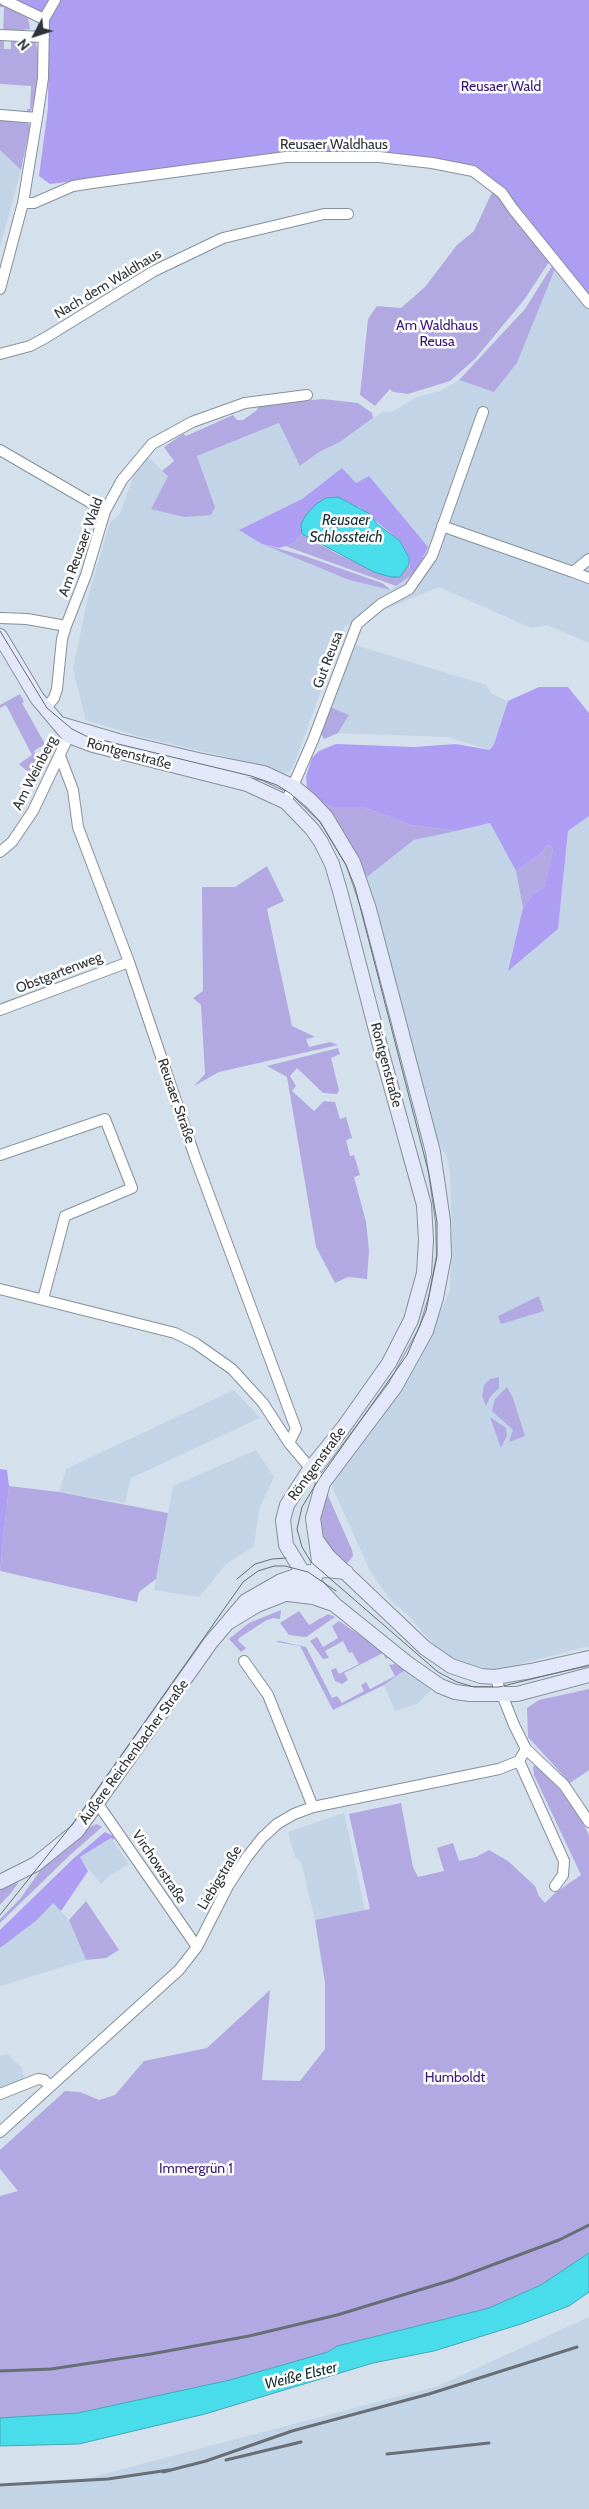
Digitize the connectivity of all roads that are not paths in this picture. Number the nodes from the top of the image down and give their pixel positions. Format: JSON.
{"nodes":[{"id":1,"x":4,"y":0,"type":"edge"},
{"id":2,"x":55,"y":0,"type":"edge"},
{"id":3,"x":44,"y":19,"type":"junction"},
{"id":4,"x":0,"y":35,"type":"edge"},
{"id":5,"x":44,"y":37,"type":"junction"},
{"id":6,"x":0,"y":115,"type":"edge"},
{"id":7,"x":37,"y":118,"type":"junction"},
{"id":8,"x":23,"y":203,"type":"junction"},
{"id":9,"x":348,"y":214,"type":"dead end"},
{"id":10,"x":0,"y":289,"type":"edge"},
{"id":11,"x":589,"y":303,"type":"edge"},
{"id":12,"x":0,"y":354,"type":"edge"},
{"id":13,"x":307,"y":395,"type":"dead end"},
{"id":14,"x":483,"y":412,"type":"dead end"},
{"id":15,"x":0,"y":450,"type":"edge"},
{"id":16,"x":105,"y":511,"type":"junction"},
{"id":17,"x":442,"y":526,"type":"junction"},
{"id":18,"x":589,"y":559,"type":"edge"},
{"id":19,"x":572,"y":572,"type":"junction"},
{"id":20,"x":589,"y":578,"type":"edge"},
{"id":21,"x":0,"y":618,"type":"edge"},
{"id":22,"x":66,"y":626,"type":"junction"},
{"id":23,"x":0,"y":636,"type":"edge"},
{"id":24,"x":45,"y":709,"type":"junction"},
{"id":25,"x":67,"y":729,"type":"junction"},
{"id":26,"x":60,"y":756,"type":"junction"},
{"id":27,"x":294,"y":787,"type":"junction"},
{"id":28,"x":286,"y":802,"type":"junction"},
{"id":29,"x":0,"y":852,"type":"edge"},
{"id":30,"x":129,"y":962,"type":"junction"},
{"id":31,"x":0,"y":1010,"type":"edge"},
{"id":32,"x":0,"y":1155,"type":"edge"},
{"id":33,"x":0,"y":1289,"type":"edge"},
{"id":34,"x":43,"y":1299,"type":"junction"},
{"id":35,"x":289,"y":1443,"type":"junction"},
{"id":36,"x":310,"y":1469,"type":"junction"},
{"id":37,"x":323,"y":1483,"type":"junction"},
{"id":38,"x":317,"y":1542,"type":"junction"},
{"id":39,"x":286,"y":1545,"type":"junction"},
{"id":40,"x":346,"y":1572,"type":"junction"},
{"id":41,"x":311,"y":1575,"type":"junction"},
{"id":42,"x":283,"y":1588,"type":"junction"},
{"id":43,"x":336,"y":1605,"type":"junction"},
{"id":44,"x":589,"y":1658,"type":"edge"},
{"id":45,"x":244,"y":1661,"type":"dead end"},
{"id":46,"x":589,"y":1675,"type":"edge"},
{"id":47,"x":495,"y":1677,"type":"junction"},
{"id":48,"x":503,"y":1695,"type":"junction"},
{"id":49,"x":530,"y":1752,"type":"junction"},
{"id":50,"x":519,"y":1761,"type":"junction"},
{"id":51,"x":98,"y":1804,"type":"junction"},
{"id":52,"x":312,"y":1806,"type":"junction"},
{"id":53,"x":589,"y":1822,"type":"edge"},
{"id":54,"x":0,"y":1882,"type":"edge"},
{"id":55,"x":555,"y":1886,"type":"dead end"},
{"id":56,"x":197,"y":1947,"type":"junction"},
{"id":57,"x":50,"y":2086,"type":"junction"},
{"id":58,"x":0,"y":2094,"type":"edge"},
{"id":59,"x":0,"y":2132,"type":"edge"}],
"edges":[{"from":1,"to":3,"type":"street"},
{"from":2,"to":3,"type":"street"},
{"from":3,"to":5,"type":"street"},
{"from":4,"to":5,"type":"street"},
{"from":5,"to":7,"type":"street"},
{"from":6,"to":7,"type":"street"},
{"from":7,"to":8,"type":"street"},
{"from":8,"to":10,"type":"street"},
{"from":8,"to":11,"type":"street","name":"Reusaer Waldhaus"},
{"from":9,"to":12,"type":"street","name":"Nach dem Waldhaus"},
{"from":13,"to":16,"type":"street","name":"Am Reusaer Wald"},
{"from":14,"to":17,"type":"street","name":"Gut Reusa"},
{"from":15,"to":16,"type":"street"},
{"from":16,"to":22,"type":"street","name":"Am Reusaer Wald"},
{"from":17,"to":19,"type":"street"},
{"from":17,"to":27,"type":"street","name":"Gut Reusa"},
{"from":18,"to":19,"type":"street"},
{"from":19,"to":20,"type":"street"},
{"from":21,"to":22,"type":"street"},
{"from":22,"to":24,"type":"street","name":"Am Reusaer Wald"},
{"from":23,"to":24,"type":"street"},
{"from":24,"to":25,"type":"street"},
{"from":25,"to":26,"type":"street","name":"Am Weinberg"},
{"from":25,"to":27,"type":"street","name":"Röntgenstraße"},
{"from":25,"to":28,"type":"street","name":"Röntgenstraße"},
{"from":26,"to":29,"type":"street","name":"Am Weinberg"},
{"from":26,"to":30,"type":"street","name":"Reusaer Straße"},
{"from":27,"to":28,"type":"street","name":"Gut Reusa"},
{"from":27,"to":37,"type":"street","name":"Röntgenstraße"},
{"from":28,"to":36,"type":"street","name":"Röntgenstraße"},
{"from":30,"to":31,"type":"street","name":"Obstgartenweg"},
{"from":30,"to":35,"type":"street","name":"Reusaer Straße"},
{"from":32,"to":34,"type":"street"},
{"from":33,"to":34,"type":"street"},
{"from":34,"to":35,"type":"street"},
{"from":35,"to":36,"type":"street"},
{"from":36,"to":37,"type":"street"},
{"from":36,"to":39,"type":"street","name":"Röntgenstraße"},
{"from":37,"to":38,"type":"street","name":"Röntgenstraße"},
{"from":38,"to":40,"type":"street"},
{"from":38,"to":41,"type":"street","name":"Röntgenstraße"},
{"from":39,"to":41,"type":"street","name":"Röntgenstraße"},
{"from":39,"to":42,"type":"street"},
{"from":40,"to":41,"type":"street","name":"Äußere Reichenbacher Straße"},
{"from":40,"to":47,"type":"street"},
{"from":41,"to":42,"type":"street","name":"Äußere Reichenbacher Straße"},
{"from":41,"to":43,"type":"street","name":"Röntgenstraße"},
{"from":42,"to":43,"type":"street"},
{"from":42,"to":51,"type":"street","name":"Äußere Reichenbacher Straße"},
{"from":43,"to":48,"type":"street","name":"Röntgenstraße"},
{"from":44,"to":47,"type":"street"},
{"from":45,"to":52,"type":"street"},
{"from":46,"to":48,"type":"street","name":"Röntgenstraße"},
{"from":47,"to":48,"type":"street"},
{"from":48,"to":49,"type":"street"},
{"from":49,"to":50,"type":"street"},
{"from":49,"to":53,"type":"street"},
{"from":50,"to":52,"type":"street","name":"Liebigstraße"},
{"from":50,"to":55,"type":"street"},
{"from":51,"to":54,"type":"street","name":"Äußere Reichenbacher Straße"},
{"from":51,"to":56,"type":"street","name":"Virchowstraße"},
{"from":52,"to":56,"type":"street","name":"Liebigstraße"},
{"from":56,"to":57,"type":"street","name":"Liebigstraße"},
{"from":57,"to":58,"type":"street"},
{"from":57,"to":59,"type":"street","name":"Liebigstraße"}]}
